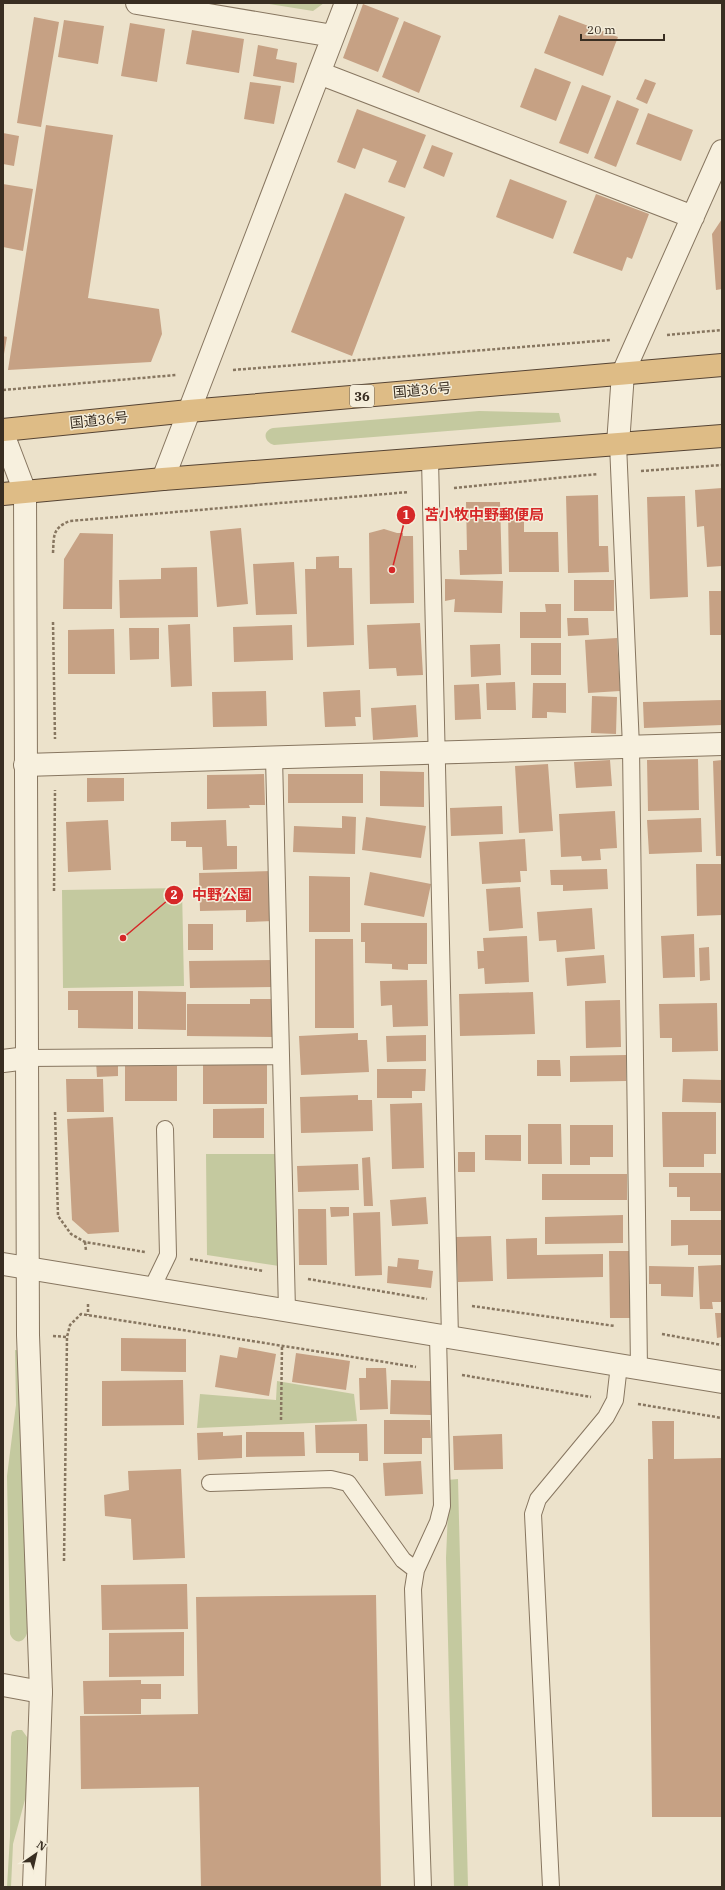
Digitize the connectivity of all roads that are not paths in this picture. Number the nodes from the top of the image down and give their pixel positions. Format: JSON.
{"nodes":[{"id":1,"x":137,"y":3,"type":"edge"},
{"id":2,"x":346,"y":3,"type":"edge"},
{"id":3,"x":333,"y":36,"type":"junction"},
{"id":4,"x":319,"y":73,"type":"junction"},
{"id":5,"x":722,"y":151,"type":"edge"},
{"id":6,"x":693,"y":217,"type":"junction"},
{"id":7,"x":722,"y":365,"type":"edge"},
{"id":8,"x":623,"y":373,"type":"junction"},
{"id":9,"x":189,"y":411,"type":"junction"},
{"id":10,"x":3,"y":430,"type":"edge"},
{"id":11,"x":3,"y":434,"type":"edge"},
{"id":12,"x":722,"y":436,"type":"edge"},
{"id":13,"x":618,"y":444,"type":"junction"},
{"id":14,"x":430,"y":460,"type":"junction"},
{"id":15,"x":163,"y":479,"type":"junction"},
{"id":16,"x":25,"y":492,"type":"junction"},
{"id":17,"x":3,"y":494,"type":"edge"},
{"id":18,"x":722,"y":744,"type":"edge"},
{"id":19,"x":631,"y":747,"type":"junction"},
{"id":20,"x":438,"y":752,"type":"junction"},
{"id":21,"x":274,"y":757,"type":"junction"},
{"id":22,"x":25,"y":765,"type":"junction"},
{"id":23,"x":281,"y":1056,"type":"junction"},
{"id":24,"x":28,"y":1058,"type":"junction"},
{"id":25,"x":3,"y":1061,"type":"edge"},
{"id":26,"x":165,"y":1129,"type":"dead end"},
{"id":27,"x":3,"y":1264,"type":"edge"},
{"id":28,"x":28,"y":1268,"type":"junction"},
{"id":29,"x":152,"y":1288,"type":"junction"},
{"id":30,"x":287,"y":1311,"type":"junction"},
{"id":31,"x":444,"y":1337,"type":"junction"},
{"id":32,"x":629,"y":1367,"type":"junction"},
{"id":33,"x":722,"y":1382,"type":"edge"},
{"id":34,"x":210,"y":1483,"type":"dead end"},
{"id":35,"x":416,"y":1570,"type":"junction"},
{"id":36,"x":3,"y":1685,"type":"edge"},
{"id":37,"x":41,"y":1692,"type":"junction"},
{"id":38,"x":34,"y":1887,"type":"edge"},
{"id":39,"x":423,"y":1887,"type":"edge"},
{"id":40,"x":551,"y":1887,"type":"edge"}],
"edges":[{"from":1,"to":3,"type":"street"},
{"from":2,"to":3,"type":"street"},
{"from":3,"to":4,"type":"street"},
{"from":4,"to":6,"type":"street"},
{"from":4,"to":9,"type":"street"},
{"from":5,"to":6,"type":"street"},
{"from":6,"to":8,"type":"street"},
{"from":7,"to":8,"type":"highway","name":"国道36号","number":"36"},
{"from":8,"to":9,"type":"highway","name":"国道36号","number":"36"},
{"from":8,"to":13,"type":"street"},
{"from":9,"to":10,"type":"highway","name":"国道36号","number":"36"},
{"from":9,"to":15,"type":"street"},
{"from":11,"to":16,"type":"street"},
{"from":12,"to":13,"type":"highway"},
{"from":13,"to":14,"type":"highway"},
{"from":13,"to":19,"type":"lane"},
{"from":14,"to":15,"type":"highway"},
{"from":14,"to":20,"type":"lane"},
{"from":15,"to":16,"type":"highway"},
{"from":16,"to":17,"type":"highway"},
{"from":16,"to":22,"type":"street"},
{"from":18,"to":19,"type":"street"},
{"from":19,"to":20,"type":"street"},
{"from":19,"to":32,"type":"lane"},
{"from":20,"to":21,"type":"street"},
{"from":20,"to":31,"type":"lane"},
{"from":21,"to":22,"type":"street"},
{"from":21,"to":23,"type":"lane"},
{"from":22,"to":24,"type":"street"},
{"from":23,"to":24,"type":"lane"},
{"from":23,"to":30,"type":"lane"},
{"from":24,"to":25,"type":"street"},
{"from":24,"to":28,"type":"street"},
{"from":26,"to":29,"type":"lane"},
{"from":27,"to":28,"type":"street"},
{"from":28,"to":29,"type":"street"},
{"from":28,"to":37,"type":"street"},
{"from":29,"to":30,"type":"street"},
{"from":30,"to":31,"type":"street"},
{"from":31,"to":32,"type":"street"},
{"from":31,"to":35,"type":"lane"},
{"from":32,"to":33,"type":"street"},
{"from":32,"to":40,"type":"lane"},
{"from":34,"to":35,"type":"lane"},
{"from":35,"to":39,"type":"lane"},
{"from":36,"to":37,"type":"street"},
{"from":37,"to":38,"type":"street"}]}
